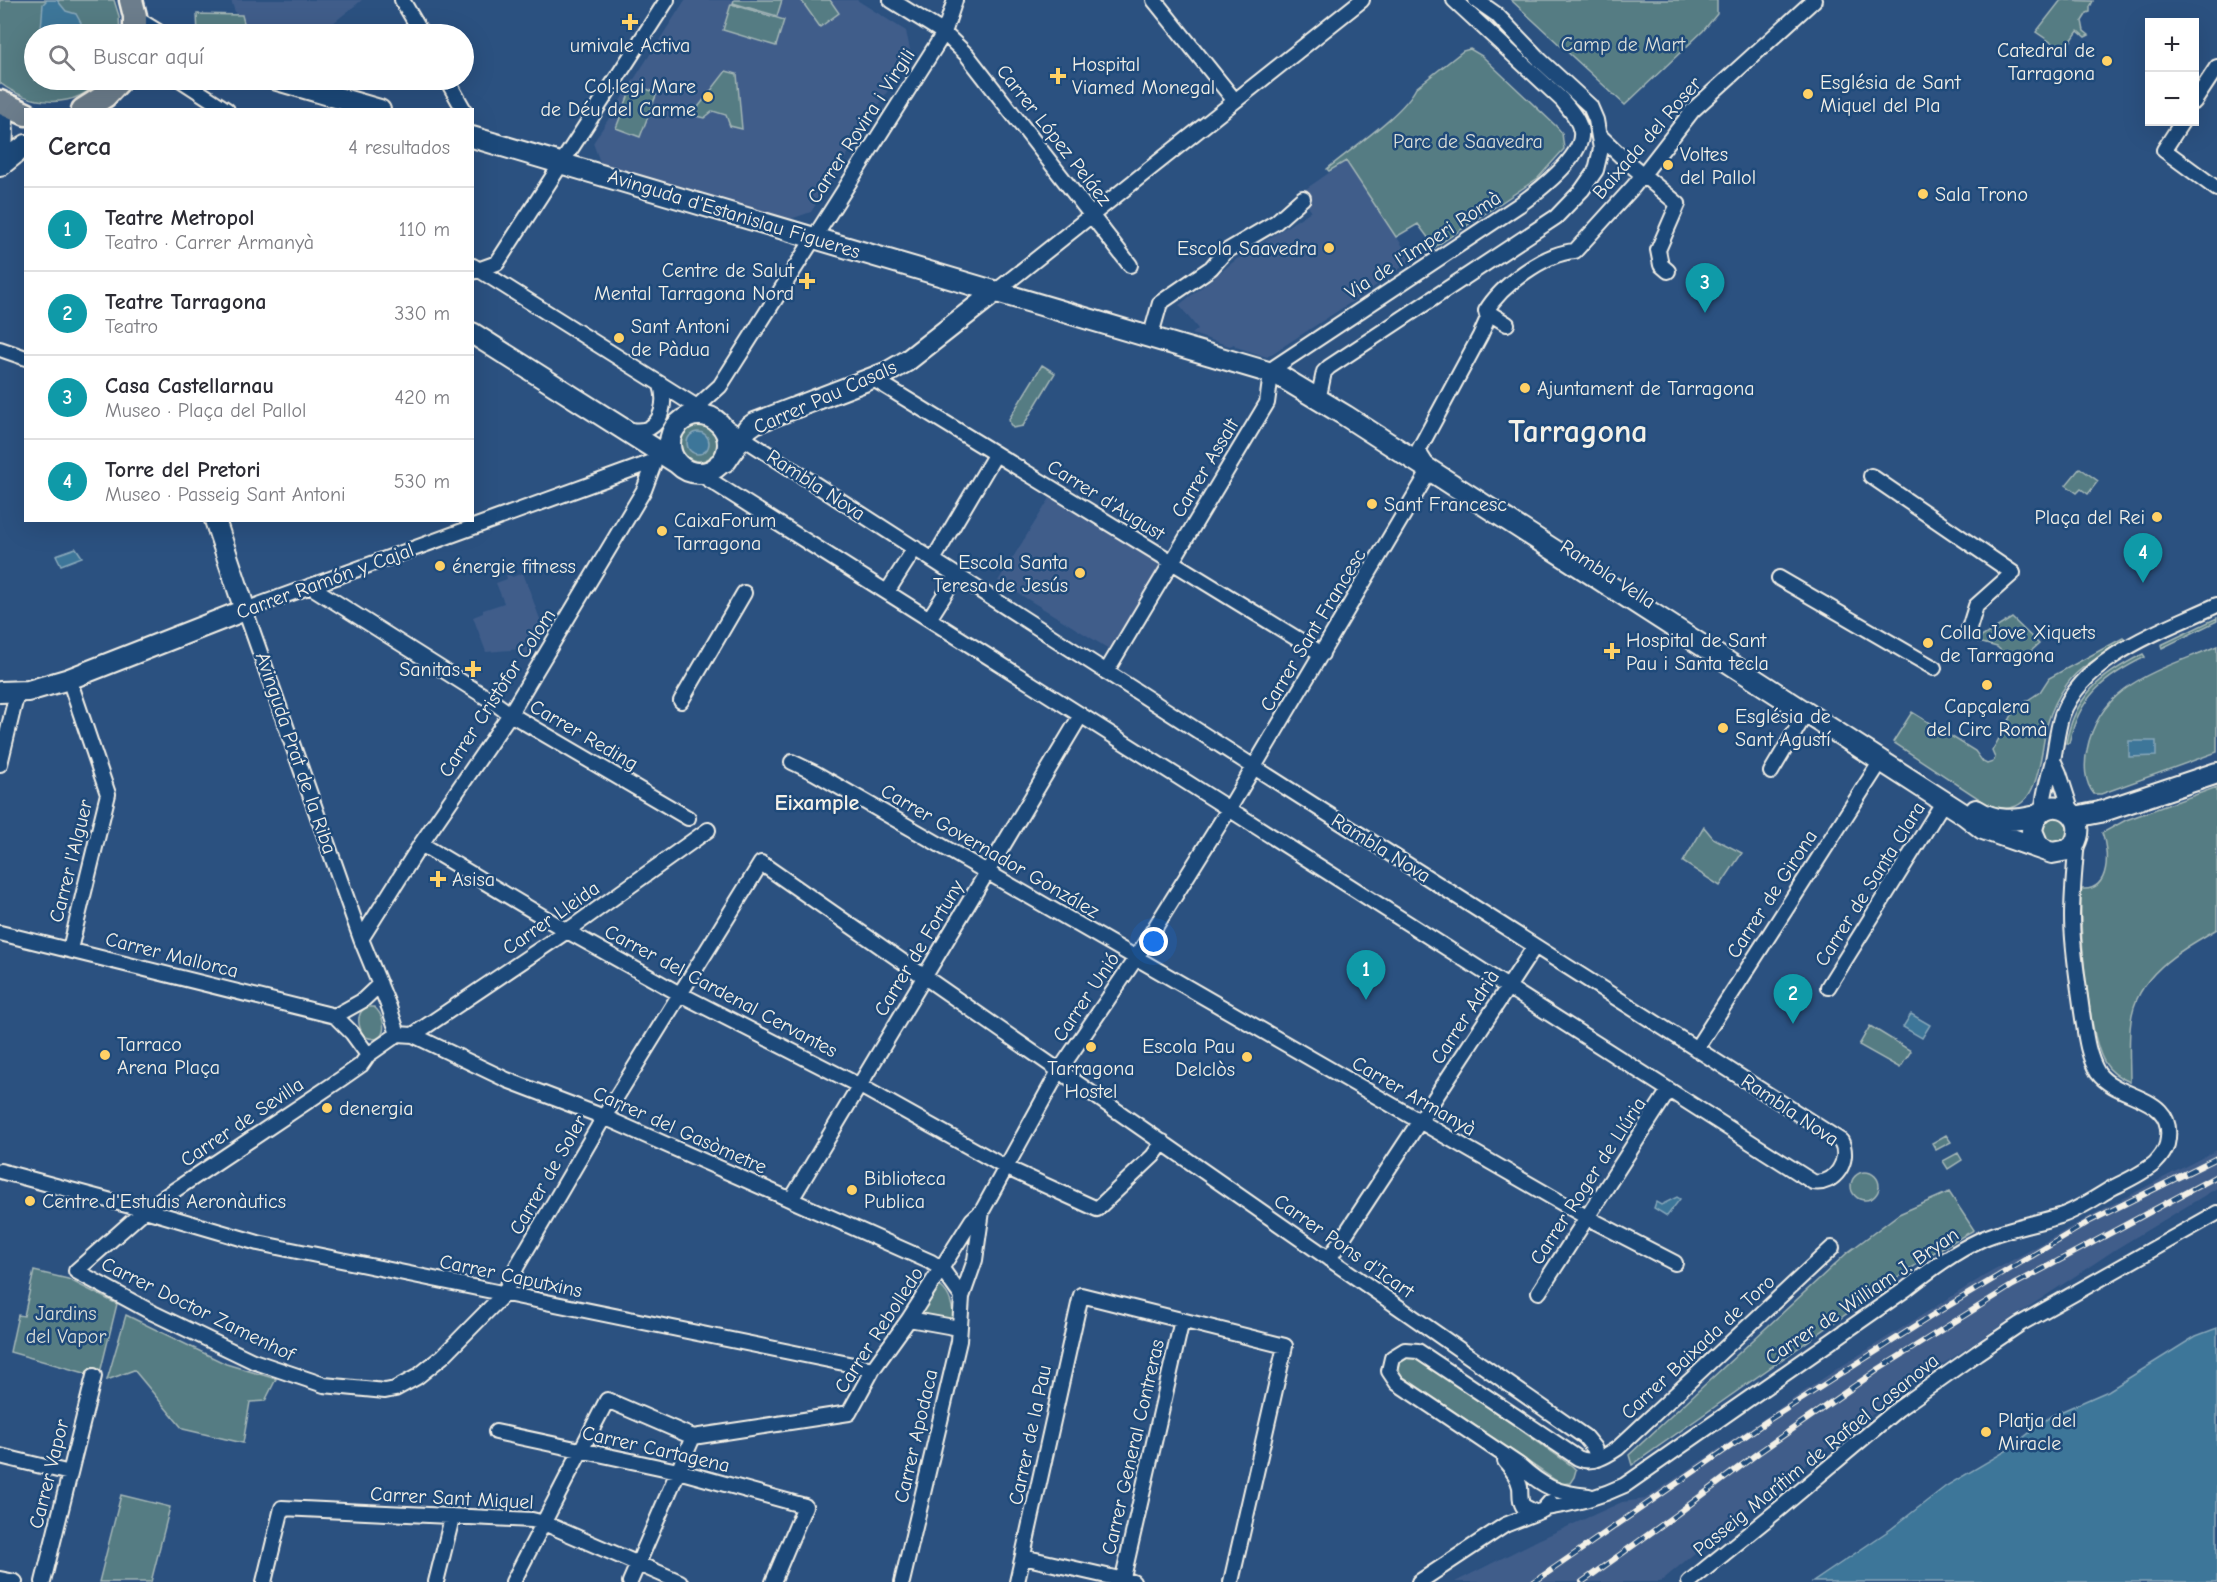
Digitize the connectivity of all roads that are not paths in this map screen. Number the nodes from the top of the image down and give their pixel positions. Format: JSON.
{"nodes":[{"id":1,"x":402,"y":0,"type":"edge"},
{"id":2,"x":667,"y":0,"type":"edge"},
{"id":3,"x":891,"y":0,"type":"edge"},
{"id":4,"x":955,"y":0,"type":"edge"},
{"id":5,"x":1154,"y":0,"type":"edge"},
{"id":6,"x":1362,"y":0,"type":"edge"},
{"id":7,"x":1454,"y":0,"type":"edge"},
{"id":8,"x":1476,"y":0,"type":"edge"},
{"id":9,"x":1814,"y":0,"type":"edge"},
{"id":10,"x":416,"y":24,"type":"edge"},
{"id":11,"x":944,"y":33,"type":"junction"},
{"id":12,"x":2217,"y":67,"type":"edge"},
{"id":13,"x":196,"y":90,"type":"edge"},
{"id":14,"x":311,"y":90,"type":"edge"},
{"id":15,"x":453,"y":90,"type":"edge"},
{"id":16,"x":2199,"y":94,"type":"edge"},
{"id":17,"x":1235,"y":101,"type":"junction"},
{"id":18,"x":0,"y":102,"type":"edge"},
{"id":19,"x":224,"y":108,"type":"edge"},
{"id":20,"x":373,"y":108,"type":"edge"},
{"id":21,"x":463,"y":108,"type":"edge"},
{"id":22,"x":24,"y":113,"type":"edge"},
{"id":23,"x":2179,"y":126,"type":"edge"},
{"id":24,"x":475,"y":134,"type":"edge"},
{"id":25,"x":1599,"y":135,"type":"junction"},
{"id":26,"x":24,"y":147,"type":"edge"},
{"id":27,"x":562,"y":163,"type":"junction"},
{"id":28,"x":0,"y":165,"type":"edge"},
{"id":29,"x":1648,"y":169,"type":"junction"},
{"id":30,"x":2217,"y":189,"type":"edge"},
{"id":31,"x":1303,"y":198,"type":"dead end"},
{"id":32,"x":1091,"y":215,"type":"junction"},
{"id":33,"x":813,"y":238,"type":"junction"},
{"id":34,"x":1130,"y":265,"type":"dead end"},
{"id":35,"x":475,"y":269,"type":"edge"},
{"id":36,"x":1668,"y":271,"type":"dead end"},
{"id":37,"x":995,"y":292,"type":"junction"},
{"id":38,"x":1486,"y":311,"type":"junction"},
{"id":39,"x":1507,"y":324,"type":"dead end"},
{"id":40,"x":1152,"y":331,"type":"junction"},
{"id":41,"x":474,"y":334,"type":"edge"},
{"id":42,"x":0,"y":349,"type":"edge"},
{"id":43,"x":24,"y":357,"type":"edge"},
{"id":44,"x":1273,"y":370,"type":"junction"},
{"id":45,"x":872,"y":378,"type":"junction"},
{"id":46,"x":661,"y":385,"type":"junction"},
{"id":47,"x":1297,"y":386,"type":"joint"},
{"id":48,"x":1320,"y":391,"type":"junction"},
{"id":49,"x":703,"y":415,"type":"junction"},
{"id":50,"x":624,"y":430,"type":"junction"},
{"id":51,"x":671,"y":435,"type":"junction"},
{"id":52,"x":742,"y":437,"type":"junction"},
{"id":53,"x":1418,"y":452,"type":"junction"},
{"id":54,"x":995,"y":454,"type":"junction"},
{"id":55,"x":657,"y":457,"type":"junction"},
{"id":56,"x":677,"y":463,"type":"junction"},
{"id":57,"x":719,"y":464,"type":"junction"},
{"id":58,"x":1430,"y":470,"type":"junction"},
{"id":59,"x":697,"y":472,"type":"junction"},
{"id":60,"x":1870,"y":476,"type":"dead end"},
{"id":61,"x":216,"y":522,"type":"edge"},
{"id":62,"x":915,"y":548,"type":"junction"},
{"id":63,"x":933,"y":560,"type":"junction"},
{"id":64,"x":1171,"y":563,"type":"junction"},
{"id":65,"x":957,"y":575,"type":"junction"},
{"id":66,"x":1779,"y":578,"type":"dead end"},
{"id":67,"x":310,"y":586,"type":"junction"},
{"id":68,"x":744,"y":592,"type":"dead end"},
{"id":69,"x":887,"y":592,"type":"junction"},
{"id":70,"x":2217,"y":605,"type":"edge"},
{"id":71,"x":245,"y":610,"type":"junction"},
{"id":72,"x":929,"y":619,"type":"junction"},
{"id":73,"x":1968,"y":632,"type":"dead end"},
{"id":74,"x":1322,"y":654,"type":"junction"},
{"id":75,"x":1934,"y":668,"type":"dead end"},
{"id":76,"x":1106,"y":672,"type":"junction"},
{"id":77,"x":69,"y":679,"type":"junction"},
{"id":78,"x":9,"y":693,"type":"edge"},
{"id":79,"x":681,"y":701,"type":"dead end"},
{"id":80,"x":1806,"y":713,"type":"junction"},
{"id":81,"x":510,"y":714,"type":"junction"},
{"id":82,"x":1081,"y":715,"type":"junction"},
{"id":83,"x":2053,"y":760,"type":"junction"},
{"id":84,"x":1881,"y":761,"type":"junction"},
{"id":85,"x":792,"y":762,"type":"dead end"},
{"id":86,"x":0,"y":764,"type":"edge"},
{"id":87,"x":1254,"y":767,"type":"junction"},
{"id":88,"x":1771,"y":771,"type":"dead end"},
{"id":89,"x":2217,"y":773,"type":"edge"},
{"id":90,"x":1944,"y":801,"type":"junction"},
{"id":91,"x":1229,"y":809,"type":"junction"},
{"id":92,"x":2040,"y":813,"type":"junction"},
{"id":93,"x":2074,"y":815,"type":"junction"},
{"id":94,"x":688,"y":818,"type":"dead end"},
{"id":95,"x":708,"y":830,"type":"dead end"},
{"id":96,"x":2078,"y":838,"type":"junction"},
{"id":97,"x":421,"y":844,"type":"junction"},
{"id":98,"x":2044,"y":850,"type":"junction"},
{"id":99,"x":987,"y":872,"type":"junction"},
{"id":100,"x":567,"y":931,"type":"junction"},
{"id":101,"x":0,"y":933,"type":"edge"},
{"id":102,"x":361,"y":939,"type":"junction"},
{"id":103,"x":1534,"y":946,"type":"junction"},
{"id":104,"x":70,"y":949,"type":"junction"},
{"id":105,"x":1136,"y":958,"type":"junction"},
{"id":106,"x":925,"y":977,"type":"junction"},
{"id":107,"x":380,"y":984,"type":"junction"},
{"id":108,"x":1509,"y":987,"type":"junction"},
{"id":109,"x":1828,"y":987,"type":"dead end"},
{"id":110,"x":680,"y":994,"type":"junction"},
{"id":111,"x":335,"y":1016,"type":"junction"},
{"id":112,"x":398,"y":1034,"type":"junction"},
{"id":113,"x":413,"y":1035,"type":"junction"},
{"id":114,"x":1696,"y":1049,"type":"junction"},
{"id":115,"x":364,"y":1060,"type":"junction"},
{"id":116,"x":1059,"y":1071,"type":"junction"},
{"id":117,"x":860,"y":1086,"type":"junction"},
{"id":118,"x":1669,"y":1090,"type":"junction"},
{"id":119,"x":604,"y":1118,"type":"junction"},
{"id":120,"x":1420,"y":1122,"type":"junction"},
{"id":121,"x":1163,"y":1142,"type":"junction"},
{"id":122,"x":1005,"y":1167,"type":"junction"},
{"id":123,"x":0,"y":1171,"type":"edge"},
{"id":124,"x":791,"y":1200,"type":"junction"},
{"id":125,"x":145,"y":1210,"type":"junction"},
{"id":126,"x":982,"y":1211,"type":"junction"},
{"id":127,"x":2217,"y":1213,"type":"edge"},
{"id":128,"x":1588,"y":1218,"type":"junction"},
{"id":129,"x":1832,"y":1248,"type":"dead end"},
{"id":130,"x":1329,"y":1259,"type":"junction"},
{"id":131,"x":1675,"y":1263,"type":"dead end"},
{"id":132,"x":937,"y":1266,"type":"junction"},
{"id":133,"x":1539,"y":1292,"type":"dead end"},
{"id":134,"x":504,"y":1294,"type":"junction"},
{"id":135,"x":962,"y":1297,"type":"junction"},
{"id":136,"x":909,"y":1319,"type":"junction"},
{"id":137,"x":1182,"y":1320,"type":"junction"},
{"id":138,"x":959,"y":1328,"type":"junction"},
{"id":139,"x":873,"y":1369,"type":"junction"},
{"id":140,"x":94,"y":1376,"type":"dead end"},
{"id":141,"x":496,"y":1432,"type":"dead end"},
{"id":142,"x":693,"y":1437,"type":"junction"},
{"id":143,"x":581,"y":1452,"type":"junction"},
{"id":144,"x":1498,"y":1453,"type":"junction"},
{"id":145,"x":0,"y":1456,"type":"edge"},
{"id":146,"x":1598,"y":1459,"type":"junction"},
{"id":147,"x":678,"y":1472,"type":"junction"},
{"id":148,"x":69,"y":1473,"type":"junction"},
{"id":149,"x":1541,"y":1484,"type":"junction"},
{"id":150,"x":1521,"y":1496,"type":"junction"},
{"id":151,"x":1598,"y":1496,"type":"junction"},
{"id":152,"x":1541,"y":1510,"type":"junction"},
{"id":153,"x":452,"y":1518,"type":"junction"},
{"id":154,"x":544,"y":1523,"type":"junction"},
{"id":155,"x":1505,"y":1525,"type":"junction"},
{"id":156,"x":1023,"y":1557,"type":"junction"},
{"id":157,"x":638,"y":1564,"type":"junction"},
{"id":158,"x":0,"y":1579,"type":"edge"},
{"id":159,"x":1126,"y":1581,"type":"edge"},
{"id":160,"x":15,"y":1582,"type":"edge"},
{"id":161,"x":43,"y":1582,"type":"edge"},
{"id":162,"x":264,"y":1582,"type":"edge"},
{"id":163,"x":436,"y":1582,"type":"edge"},
{"id":164,"x":513,"y":1582,"type":"edge"},
{"id":165,"x":630,"y":1582,"type":"edge"},
{"id":166,"x":680,"y":1582,"type":"edge"},
{"id":167,"x":773,"y":1582,"type":"edge"},
{"id":168,"x":902,"y":1582,"type":"edge"},
{"id":169,"x":1017,"y":1582,"type":"edge"},
{"id":170,"x":1231,"y":1582,"type":"edge"},
{"id":171,"x":1419,"y":1582,"type":"edge"},
{"id":172,"x":1689,"y":1582,"type":"edge"}],
"edges":[{"from":1,"to":10,"type":"street"},
{"from":2,"to":27,"type":"street"},
{"from":3,"to":11,"type":"street","name":"Carrer López Peláez"},
{"from":4,"to":11,"type":"street","name":"Carrer Rovira i Virgili"},
{"from":5,"to":17,"type":"street"},
{"from":6,"to":17,"type":"street"},
{"from":7,"to":44,"type":"street","name":"Via de l'Imperi Romà"},
{"from":8,"to":25,"type":"street"},
{"from":9,"to":29,"type":"street","name":"Baixada del Roser"},
{"from":11,"to":32,"type":"street","name":"Carrer López Peláez"},
{"from":11,"to":33,"type":"street","name":"Carrer Rovira i Virgili"},
{"from":12,"to":16,"type":"street"},
{"from":13,"to":19,"type":"street"},
{"from":14,"to":20,"type":"main road"},
{"from":15,"to":21,"type":"street"},
{"from":17,"to":32,"type":"street"},
{"from":18,"to":22,"type":"main road"},
{"from":18,"to":28,"type":"main road"},
{"from":23,"to":30,"type":"street"},
{"from":24,"to":27,"type":"main road","name":"Avinguda d'Estanislau Figueres"},
{"from":25,"to":29,"type":"street"},
{"from":25,"to":48,"type":"street"},
{"from":26,"to":28,"type":"main road"},
{"from":27,"to":33,"type":"main road","name":"Avinguda d'Estanislau Figueres"},
{"from":27,"to":35,"type":"street"},
{"from":29,"to":36,"type":"street"},
{"from":29,"to":38,"type":"street","name":"Baixada del Roser"},
{"from":31,"to":40,"type":"street"},
{"from":32,"to":34,"type":"street","name":"Carrer López Peláez"},
{"from":32,"to":37,"type":"street"},
{"from":33,"to":37,"type":"main road","name":"Avinguda d'Estanislau Figueres"},
{"from":33,"to":49,"type":"street","name":"Carrer Rovira i Virgili"},
{"from":35,"to":46,"type":"street","name":"Rambla Nova"},
{"from":37,"to":40,"type":"main road","name":"Avinguda d'Estanislau Figueres"},
{"from":37,"to":44,"type":"main road","name":"Avinguda d'Estanislau Figueres"},
{"from":37,"to":45,"type":"main road","name":"Carrer Pau Casals"},
{"from":38,"to":39,"type":"street"},
{"from":38,"to":53,"type":"street"},
{"from":40,"to":44,"type":"main road","name":"Avinguda d'Estanislau Figueres"},
{"from":41,"to":50,"type":"main road"},
{"from":42,"to":43,"type":"street"},
{"from":44,"to":47,"type":"main road","name":"Avinguda d'Estanislau Figueres"},
{"from":44,"to":48,"type":"main road","name":"Rambla Vella"},
{"from":44,"to":58,"type":"main road"},
{"from":44,"to":64,"type":"street","name":"Carrer Assalt"},
{"from":45,"to":52,"type":"main road","name":"Carrer Pau Casals"},
{"from":45,"to":54,"type":"street","name":"Carrer d'August"},
{"from":46,"to":49,"type":"street","name":"Rambla Nova"},
{"from":46,"to":50,"type":"street"},
{"from":47,"to":58,"type":"main road","name":"Rambla Vella"},
{"from":48,"to":53,"type":"main road","name":"Rambla Vella"},
{"from":49,"to":51,"type":"main road"},
{"from":49,"to":52,"type":"street","name":"Rambla Nova"},
{"from":49,"to":57,"type":"main road"},
{"from":50,"to":55,"type":"main road"},
{"from":51,"to":55,"type":"street"},
{"from":51,"to":56,"type":"main road"},
{"from":52,"to":57,"type":"main road","name":"Carrer Pau Casals"},
{"from":52,"to":62,"type":"street","name":"Rambla Nova"},
{"from":53,"to":58,"type":"street"},
{"from":53,"to":92,"type":"main road","name":"Rambla Vella"},
{"from":54,"to":63,"type":"street"},
{"from":54,"to":64,"type":"street","name":"Carrer d'August"},
{"from":55,"to":56,"type":"main road"},
{"from":55,"to":67,"type":"street","name":"Carrer Ramón y Cajal"},
{"from":55,"to":81,"type":"street","name":"Carrer Cristòfor Colom"},
{"from":56,"to":59,"type":"main road"},
{"from":57,"to":59,"type":"main road"},
{"from":58,"to":74,"type":"street","name":"Carrer Sant Francesc"},
{"from":58,"to":80,"type":"main road","name":"Rambla Vella"},
{"from":59,"to":69,"type":"street","name":"Rambla Nova"},
{"from":60,"to":73,"type":"street"},
{"from":61,"to":71,"type":"main road","name":"Avinguda Prat de la Riba"},
{"from":62,"to":63,"type":"street","name":"Rambla Nova"},
{"from":62,"to":69,"type":"street"},
{"from":63,"to":65,"type":"street","name":"Rambla Nova"},
{"from":64,"to":74,"type":"street","name":"Carrer d'August"},
{"from":64,"to":76,"type":"street","name":"Carrer Assalt"},
{"from":65,"to":72,"type":"street"},
{"from":65,"to":76,"type":"street","name":"Rambla Nova"},
{"from":66,"to":75,"type":"street"},
{"from":67,"to":71,"type":"street","name":"Carrer Ramón y Cajal"},
{"from":67,"to":81,"type":"street","name":"Carrer Reding"},
{"from":68,"to":79,"type":"street"},
{"from":69,"to":72,"type":"street","name":"Rambla Nova"},
{"from":70,"to":83,"type":"street"},
{"from":71,"to":77,"type":"main road","name":"Carrer Ramón y Cajal"},
{"from":71,"to":102,"type":"street","name":"Avinguda Prat de la Riba"},
{"from":72,"to":82,"type":"street","name":"Rambla Nova"},
{"from":74,"to":87,"type":"street","name":"Carrer Sant Francesc"},
{"from":76,"to":87,"type":"street","name":"Rambla Nova"},
{"from":77,"to":78,"type":"main road","name":"Carrer Ramón y Cajal"},
{"from":77,"to":104,"type":"street","name":"Carrer l'Alguer"},
{"from":78,"to":86,"type":"street"},
{"from":80,"to":84,"type":"main road","name":"Rambla Vella"},
{"from":80,"to":88,"type":"street"},
{"from":81,"to":94,"type":"street","name":"Carrer Reding"},
{"from":81,"to":97,"type":"street","name":"Carrer Cristòfor Colom"},
{"from":82,"to":91,"type":"street","name":"Rambla Nova"},
{"from":82,"to":99,"type":"street","name":"Carrer de Fortuny"},
{"from":83,"to":92,"type":"street"},
{"from":83,"to":93,"type":"street"},
{"from":84,"to":90,"type":"main road","name":"Rambla Vella"},
{"from":84,"to":114,"type":"street","name":"Carrer de Girona"},
{"from":85,"to":99,"type":"street","name":"Carrer Governador González"},
{"from":87,"to":91,"type":"street","name":"Carrer Sant Francesc"},
{"from":87,"to":103,"type":"street","name":"Rambla Nova"},
{"from":89,"to":93,"type":"main road"},
{"from":90,"to":98,"type":"main road","name":"Rambla Vella"},
{"from":90,"to":109,"type":"street","name":"Carrer de Santa Clara"},
{"from":91,"to":105,"type":"street","name":"Carrer Unió"},
{"from":91,"to":108,"type":"street","name":"Rambla Nova"},
{"from":92,"to":93,"type":"main road"},
{"from":92,"to":98,"type":"main road"},
{"from":93,"to":96,"type":"main road"},
{"from":95,"to":100,"type":"street","name":"Carrer Lleida"},
{"from":96,"to":98,"type":"main road"},
{"from":96,"to":151,"type":"street","name":"Carrer de William J. Bryan"},
{"from":97,"to":100,"type":"street","name":"Carrer del Cardenal Cervantes"},
{"from":97,"to":102,"type":"street","name":"Carrer Cristòfor Colom"},
{"from":99,"to":105,"type":"street","name":"Carrer Governador González"},
{"from":99,"to":106,"type":"street","name":"Carrer de Fortuny"},
{"from":100,"to":110,"type":"street","name":"Carrer del Cardenal Cervantes"},
{"from":100,"to":113,"type":"street","name":"Carrer Lleida"},
{"from":101,"to":104,"type":"street","name":"Carrer Mallorca"},
{"from":102,"to":107,"type":"street","name":"Avinguda Prat de la Riba"},
{"from":103,"to":108,"type":"street","name":"Carrer Adrià"},
{"from":103,"to":114,"type":"street","name":"Rambla Nova"},
{"from":104,"to":111,"type":"street","name":"Carrer Mallorca"},
{"from":105,"to":116,"type":"street","name":"Carrer Unió"},
{"from":105,"to":120,"type":"street","name":"Carrer Armanyà"},
{"from":106,"to":110,"type":"street","name":"Carrer de Soler"},
{"from":106,"to":116,"type":"street"},
{"from":106,"to":117,"type":"street","name":"Carrer de Fortuny"},
{"from":107,"to":111,"type":"street"},
{"from":107,"to":112,"type":"street","name":"Avinguda Prat de la Riba"},
{"from":108,"to":118,"type":"street","name":"Rambla Nova"},
{"from":108,"to":120,"type":"street","name":"Carrer Adrià"},
{"from":110,"to":117,"type":"street","name":"Carrer del Cardenal Cervantes"},
{"from":110,"to":119,"type":"street","name":"Carrer de Soler"},
{"from":111,"to":115,"type":"street"},
{"from":112,"to":113,"type":"street"},
{"from":112,"to":115,"type":"street","name":"Carrer de Sevilla"},
{"from":113,"to":119,"type":"street","name":"Carrer del Gasòmetre"},
{"from":114,"to":118,"type":"street","name":"Rambla Nova"},
{"from":115,"to":125,"type":"street","name":"Carrer de Sevilla"},
{"from":116,"to":121,"type":"street","name":"Carrer Pons d'Icart"},
{"from":116,"to":122,"type":"street","name":"Carrer Unió"},
{"from":117,"to":122,"type":"street","name":"Carrer del Cardenal Cervantes"},
{"from":117,"to":124,"type":"street","name":"Carrer de Fortuny"},
{"from":118,"to":128,"type":"street","name":"Carrer Roger de Llúria"},
{"from":119,"to":124,"type":"street","name":"Carrer del Gasòmetre"},
{"from":119,"to":134,"type":"street","name":"Carrer de Soler"},
{"from":120,"to":128,"type":"street","name":"Carrer Armanyà"},
{"from":120,"to":130,"type":"street","name":"Carrer Adrià"},
{"from":121,"to":122,"type":"street","name":"Carrer del Cardenal Cervantes"},
{"from":121,"to":130,"type":"street","name":"Carrer Pons d'Icart"},
{"from":122,"to":126,"type":"street","name":"Carrer Unió"},
{"from":123,"to":125,"type":"street","name":"Carrer Caputxins"},
{"from":124,"to":132,"type":"street","name":"Carrer del Gasòmetre"},
{"from":125,"to":134,"type":"street","name":"Carrer Caputxins"},
{"from":125,"to":134,"type":"street","name":"Carrer Doctor Zamenhof"},
{"from":126,"to":132,"type":"street","name":"Carrer Unió"},
{"from":126,"to":135,"type":"street","name":"Carrer Unió"},
{"from":127,"to":172,"type":"street","name":"Passeig Marítim de Rafael Casanova"},
{"from":128,"to":131,"type":"street","name":"Carrer Armanyà"},
{"from":128,"to":133,"type":"street","name":"Carrer Roger de Llúria"},
{"from":129,"to":146,"type":"street","name":"Carrer Baixada de Toro"},
{"from":130,"to":146,"type":"street","name":"Carrer Pons d'Icart"},
{"from":132,"to":135,"type":"street"},
{"from":132,"to":136,"type":"street","name":"Carrer Rebolledo"},
{"from":134,"to":139,"type":"street","name":"Carrer Caputxins"},
{"from":135,"to":138,"type":"street","name":"Carrer Apodaca"},
{"from":136,"to":138,"type":"street"},
{"from":136,"to":139,"type":"street","name":"Carrer Rebolledo"},
{"from":137,"to":156,"type":"street","name":"Carrer de la Pau"},
{"from":137,"to":159,"type":"street","name":"Carrer General Contreras"},
{"from":137,"to":170,"type":"street"},
{"from":138,"to":168,"type":"street","name":"Carrer Apodaca"},
{"from":139,"to":142,"type":"street","name":"Carrer Rebolledo"},
{"from":140,"to":148,"type":"street","name":"Carrer Vapor"},
{"from":141,"to":143,"type":"street","name":"Carrer Cartagena"},
{"from":142,"to":143,"type":"street"},
{"from":142,"to":147,"type":"street"},
{"from":143,"to":147,"type":"street","name":"Carrer Cartagena"},
{"from":143,"to":154,"type":"street"},
{"from":144,"to":146,"type":"street","name":"Carrer Baixada de Toro"},
{"from":144,"to":149,"type":"street"},
{"from":144,"to":150,"type":"street"},
{"from":145,"to":148,"type":"street"},
{"from":147,"to":157,"type":"street"},
{"from":147,"to":167,"type":"street","name":"Carrer Cartagena"},
{"from":148,"to":161,"type":"street","name":"Carrer Vapor"},
{"from":149,"to":150,"type":"street"},
{"from":149,"to":151,"type":"street","name":"Carrer de William J. Bryan"},
{"from":149,"to":152,"type":"street"},
{"from":150,"to":152,"type":"street"},
{"from":150,"to":155,"type":"street"},
{"from":151,"to":152,"type":"street","name":"Carrer de William J. Bryan"},
{"from":152,"to":155,"type":"street","name":"Carrer de William J. Bryan"},
{"from":153,"to":154,"type":"street","name":"Carrer Sant Miquel"},
{"from":153,"to":162,"type":"street","name":"Carrer Sant Miquel"},
{"from":153,"to":163,"type":"street"},
{"from":154,"to":157,"type":"street","name":"Carrer Sant Miquel"},
{"from":154,"to":164,"type":"street"},
{"from":155,"to":171,"type":"street"},
{"from":156,"to":159,"type":"street"},
{"from":156,"to":169,"type":"street","name":"Carrer de la Pau"},
{"from":157,"to":165,"type":"street"},
{"from":157,"to":166,"type":"street","name":"Carrer Sant Miquel"},
{"from":158,"to":160,"type":"street"}]}
